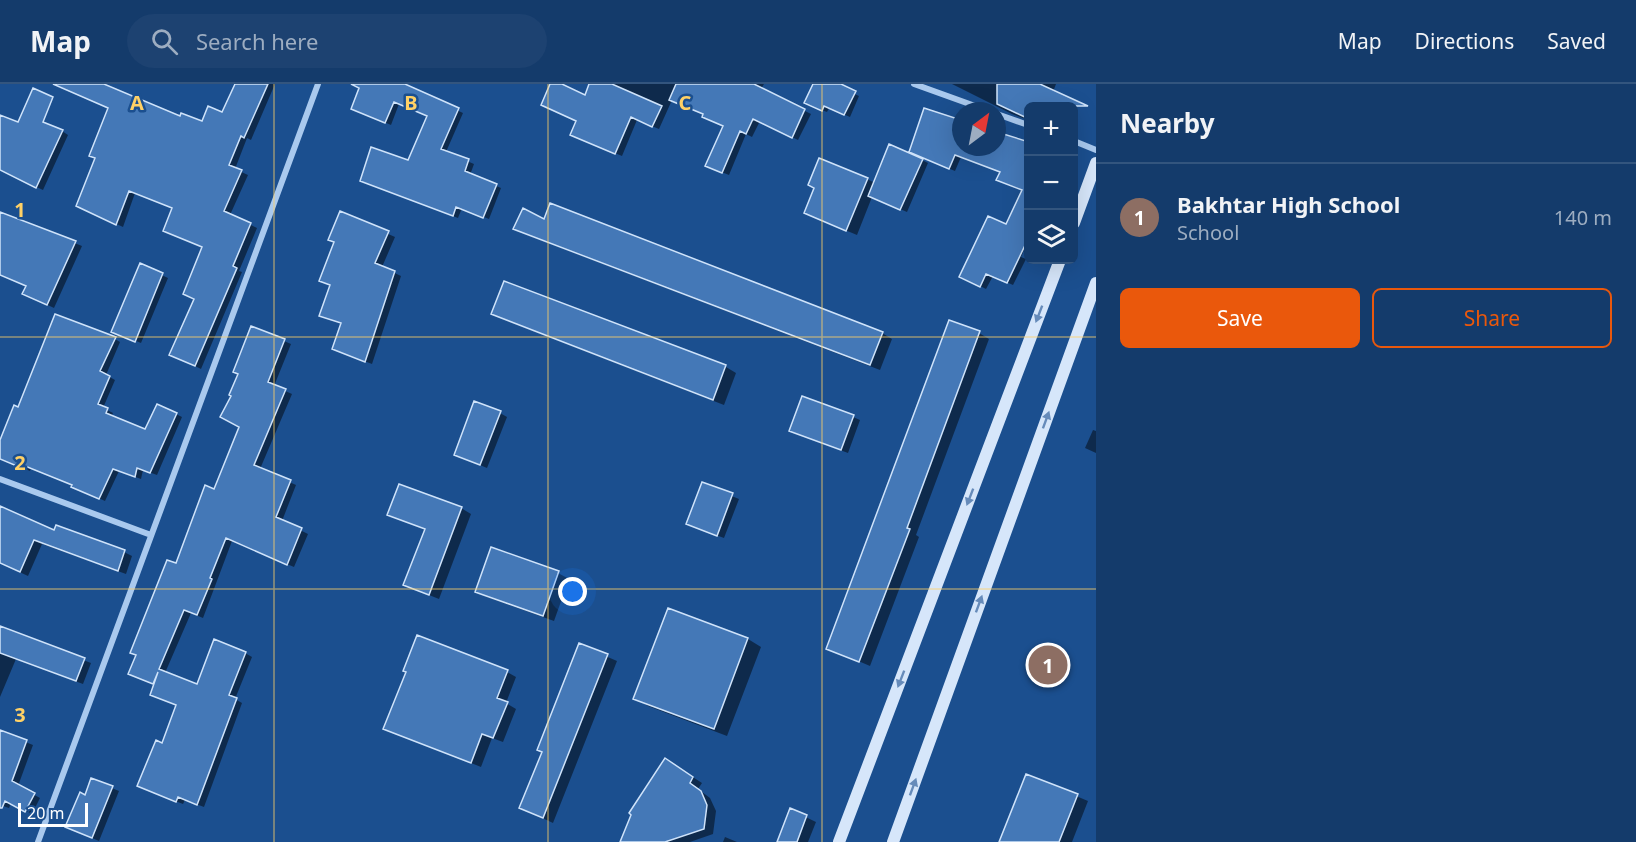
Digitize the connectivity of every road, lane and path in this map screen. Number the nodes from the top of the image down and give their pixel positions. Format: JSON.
{"nodes":[{"id":1,"x":318,"y":84,"type":"edge"},
{"id":2,"x":914,"y":84,"type":"edge"},
{"id":3,"x":964,"y":102,"type":"edge"},
{"id":4,"x":1006,"y":117,"type":"edge"},
{"id":5,"x":1024,"y":123,"type":"edge"},
{"id":6,"x":1078,"y":143,"type":"edge"},
{"id":7,"x":1096,"y":150,"type":"edge"},
{"id":8,"x":1096,"y":163,"type":"edge"},
{"id":9,"x":1078,"y":212,"type":"edge"},
{"id":10,"x":1058,"y":264,"type":"edge"},
{"id":11,"x":1096,"y":283,"type":"edge"},
{"id":12,"x":0,"y":479,"type":"edge"},
{"id":13,"x":151,"y":535,"type":"junction"},
{"id":14,"x":39,"y":842,"type":"edge"},
{"id":15,"x":839,"y":842,"type":"edge"},
{"id":16,"x":893,"y":842,"type":"edge"}],
"edges":[{"from":1,"to":13,"type":"street"},
{"from":2,"to":3,"type":"street"},
{"from":4,"to":5,"type":"street"},
{"from":6,"to":7,"type":"street"},
{"from":8,"to":9,"type":"main road"},
{"from":10,"to":15,"type":"main road","one_way":true},
{"from":16,"to":11,"type":"main road","one_way":true},
{"from":12,"to":13,"type":"street"},
{"from":13,"to":14,"type":"street"}]}
